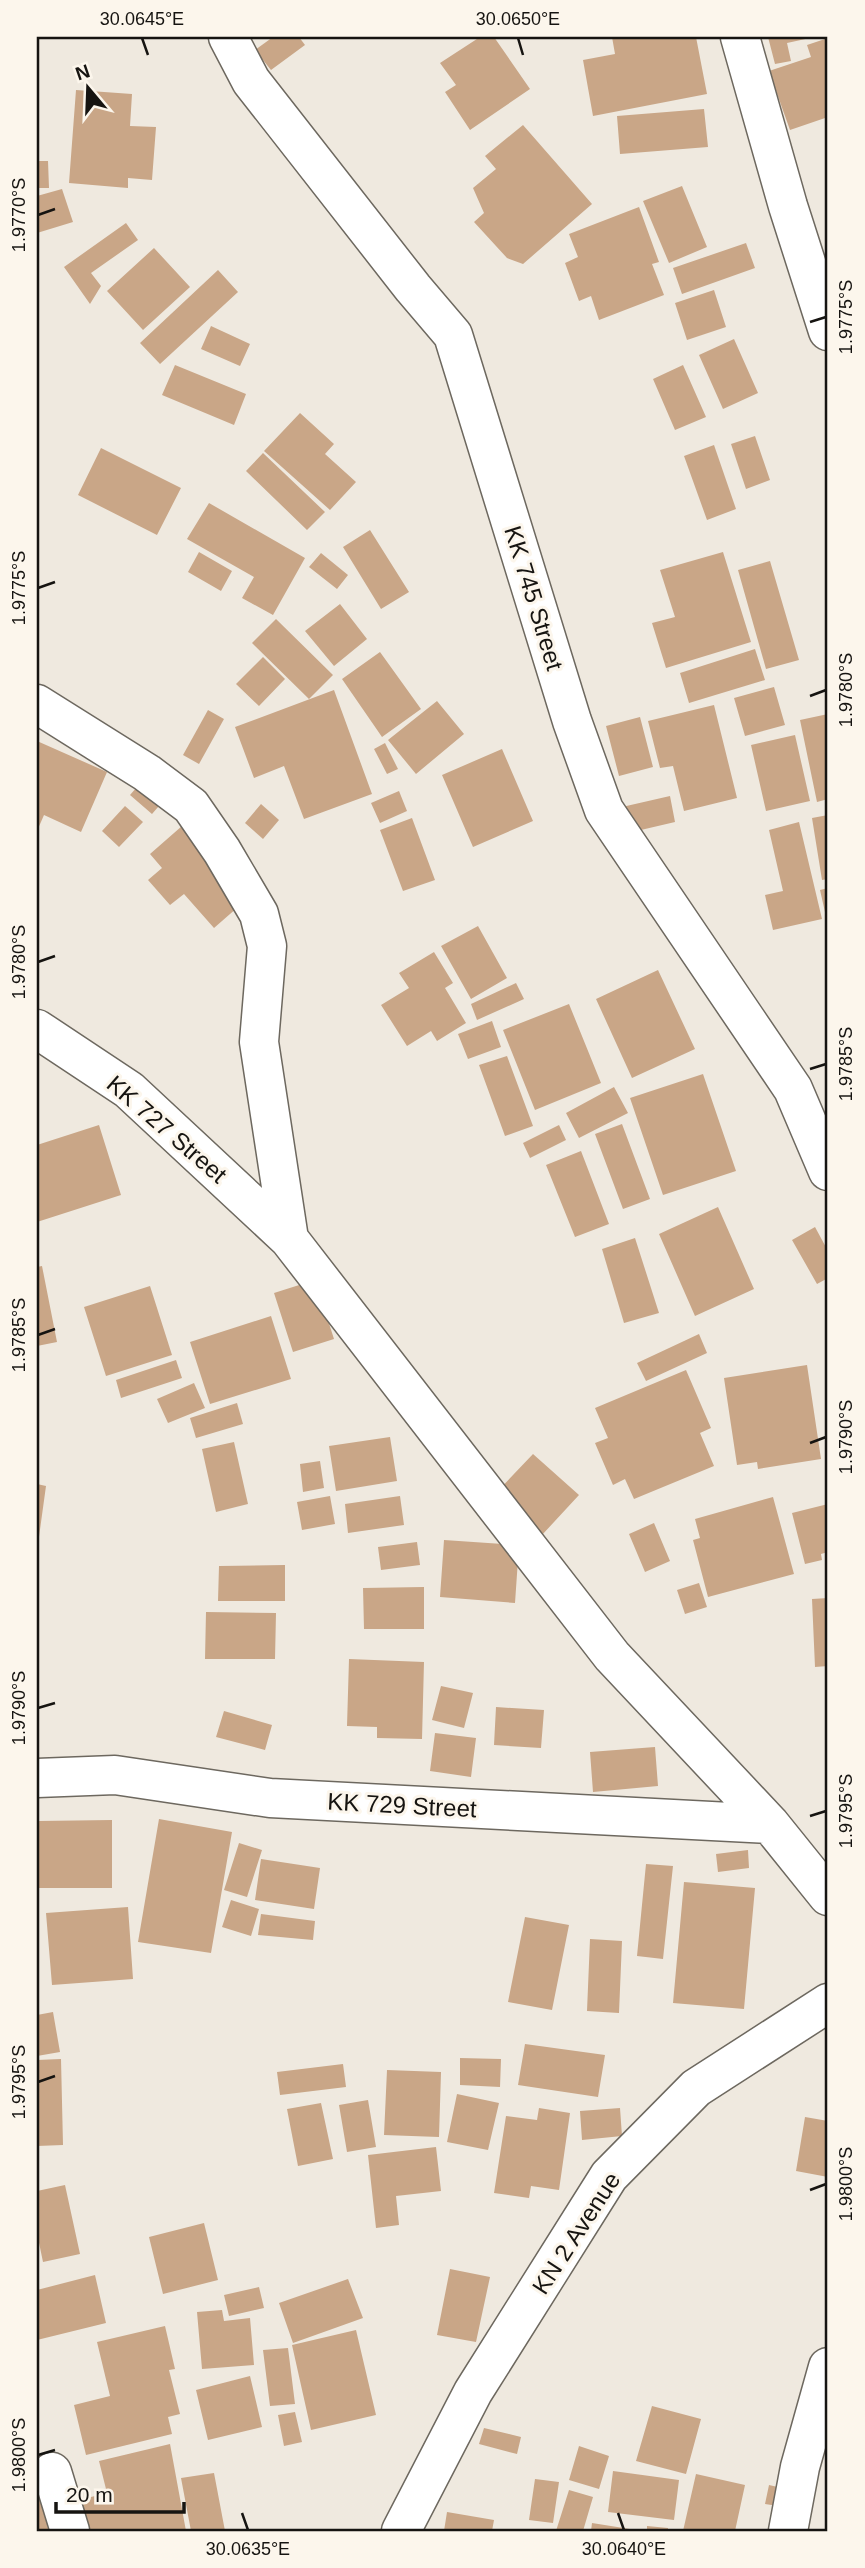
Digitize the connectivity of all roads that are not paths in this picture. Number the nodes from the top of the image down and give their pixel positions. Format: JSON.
{"nodes":[{"id":1,"x":228,"y":37,"type":"edge"},
{"id":2,"x":740,"y":37,"type":"edge"},
{"id":3,"x":828,"y":331,"type":"edge"},
{"id":4,"x":37,"y":704,"type":"edge"},
{"id":5,"x":37,"y":1029,"type":"edge"},
{"id":6,"x":828,"y":1171,"type":"edge"},
{"id":7,"x":289,"y":1239,"type":"junction"},
{"id":8,"x":37,"y":1778,"type":"edge"},
{"id":9,"x":769,"y":1824,"type":"junction"},
{"id":10,"x":828,"y":1896,"type":"edge"},
{"id":11,"x":828,"y":2003,"type":"edge"},
{"id":12,"x":828,"y":2367,"type":"edge"},
{"id":13,"x":52,"y":2472,"type":"dead end"},
{"id":14,"x":71,"y":2531,"type":"edge"},
{"id":15,"x":401,"y":2531,"type":"edge"},
{"id":16,"x":788,"y":2531,"type":"edge"}],
"edges":[{"from":1,"to":6,"type":"street","name":"KK 745 Street"},
{"from":2,"to":3,"type":"street"},
{"from":4,"to":7,"type":"street"},
{"from":5,"to":7,"type":"street","name":"KK 727 Street"},
{"from":7,"to":9,"type":"street","name":"KK 727 Street"},
{"from":8,"to":9,"type":"street","name":"KK 729 Street"},
{"from":9,"to":10,"type":"street","name":"KK 727 Street"},
{"from":11,"to":15,"type":"street","name":"KN 2 Avenue"},
{"from":12,"to":16,"type":"street"},
{"from":13,"to":14,"type":"street"}]}
